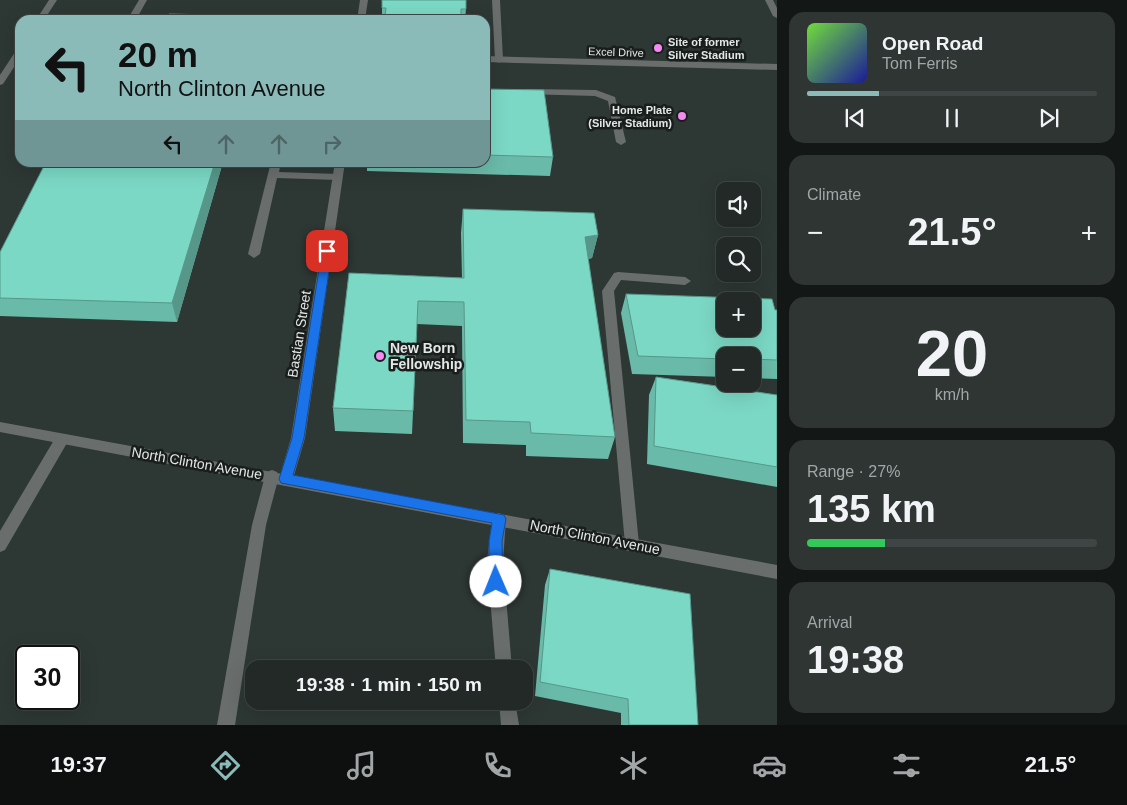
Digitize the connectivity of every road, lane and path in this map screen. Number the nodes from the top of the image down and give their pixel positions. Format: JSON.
{"nodes":[{"id":1,"x":53,"y":0,"type":"edge"},
{"id":2,"x":143,"y":0,"type":"edge"},
{"id":3,"x":364,"y":0,"type":"edge"},
{"id":4,"x":496,"y":0,"type":"edge"},
{"id":5,"x":769,"y":0,"type":"edge"},
{"id":6,"x":43,"y":15,"type":"edge"},
{"id":7,"x":134,"y":15,"type":"edge"},
{"id":8,"x":362,"y":15,"type":"edge"},
{"id":9,"x":777,"y":16,"type":"edge"},
{"id":10,"x":15,"y":59,"type":"edge"},
{"id":11,"x":490,"y":59,"type":"edge"},
{"id":12,"x":498,"y":60,"type":"junction"},
{"id":13,"x":777,"y":67,"type":"edge"},
{"id":14,"x":0,"y":82,"type":"edge"},
{"id":15,"x":513,"y":91,"type":"edge"},
{"id":16,"x":621,"y":142,"type":"dead end"},
{"id":17,"x":275,"y":167,"type":"edge"},
{"id":18,"x":339,"y":167,"type":"edge"},
{"id":19,"x":273,"y":175,"type":"junction"},
{"id":20,"x":338,"y":177,"type":"junction"},
{"id":21,"x":254,"y":254,"type":"dead end"},
{"id":22,"x":684,"y":281,"type":"dead end"},
{"id":23,"x":0,"y":427,"type":"edge"},
{"id":24,"x":62,"y":439,"type":"junction"},
{"id":25,"x":279,"y":478,"type":"junction"},
{"id":26,"x":499,"y":519,"type":"junction"},
{"id":27,"x":632,"y":544,"type":"junction"},
{"id":28,"x":0,"y":545,"type":"edge"},
{"id":29,"x":777,"y":572,"type":"edge"},
{"id":30,"x":503,"y":660,"type":"edge"},
{"id":31,"x":508,"y":710,"type":"edge"},
{"id":32,"x":226,"y":725,"type":"edge"},
{"id":33,"x":510,"y":725,"type":"edge"}],
"edges":[{"from":1,"to":6,"type":"street"},
{"from":2,"to":7,"type":"street"},
{"from":3,"to":8,"type":"street"},
{"from":4,"to":12,"type":"street"},
{"from":5,"to":9,"type":"street"},
{"from":10,"to":14,"type":"street"},
{"from":11,"to":12,"type":"street","name":"Excel Drive"},
{"from":12,"to":13,"type":"street","name":"Excel Drive"},
{"from":15,"to":16,"type":"street"},
{"from":17,"to":19,"type":"street"},
{"from":18,"to":20,"type":"street","name":"Bastian Street"},
{"from":19,"to":20,"type":"street"},
{"from":19,"to":21,"type":"street"},
{"from":20,"to":25,"type":"street","name":"Bastian Street"},
{"from":22,"to":27,"type":"street"},
{"from":23,"to":24,"type":"street","name":"North Clinton Avenue"},
{"from":24,"to":25,"type":"street","name":"North Clinton Avenue"},
{"from":24,"to":28,"type":"street"},
{"from":25,"to":26,"type":"street","name":"North Clinton Avenue"},
{"from":25,"to":32,"type":"street","name":"Bastian Street"},
{"from":26,"to":27,"type":"street","name":"North Clinton Avenue"},
{"from":26,"to":30,"type":"street"},
{"from":27,"to":29,"type":"street","name":"North Clinton Avenue"},
{"from":31,"to":33,"type":"street"}]}
